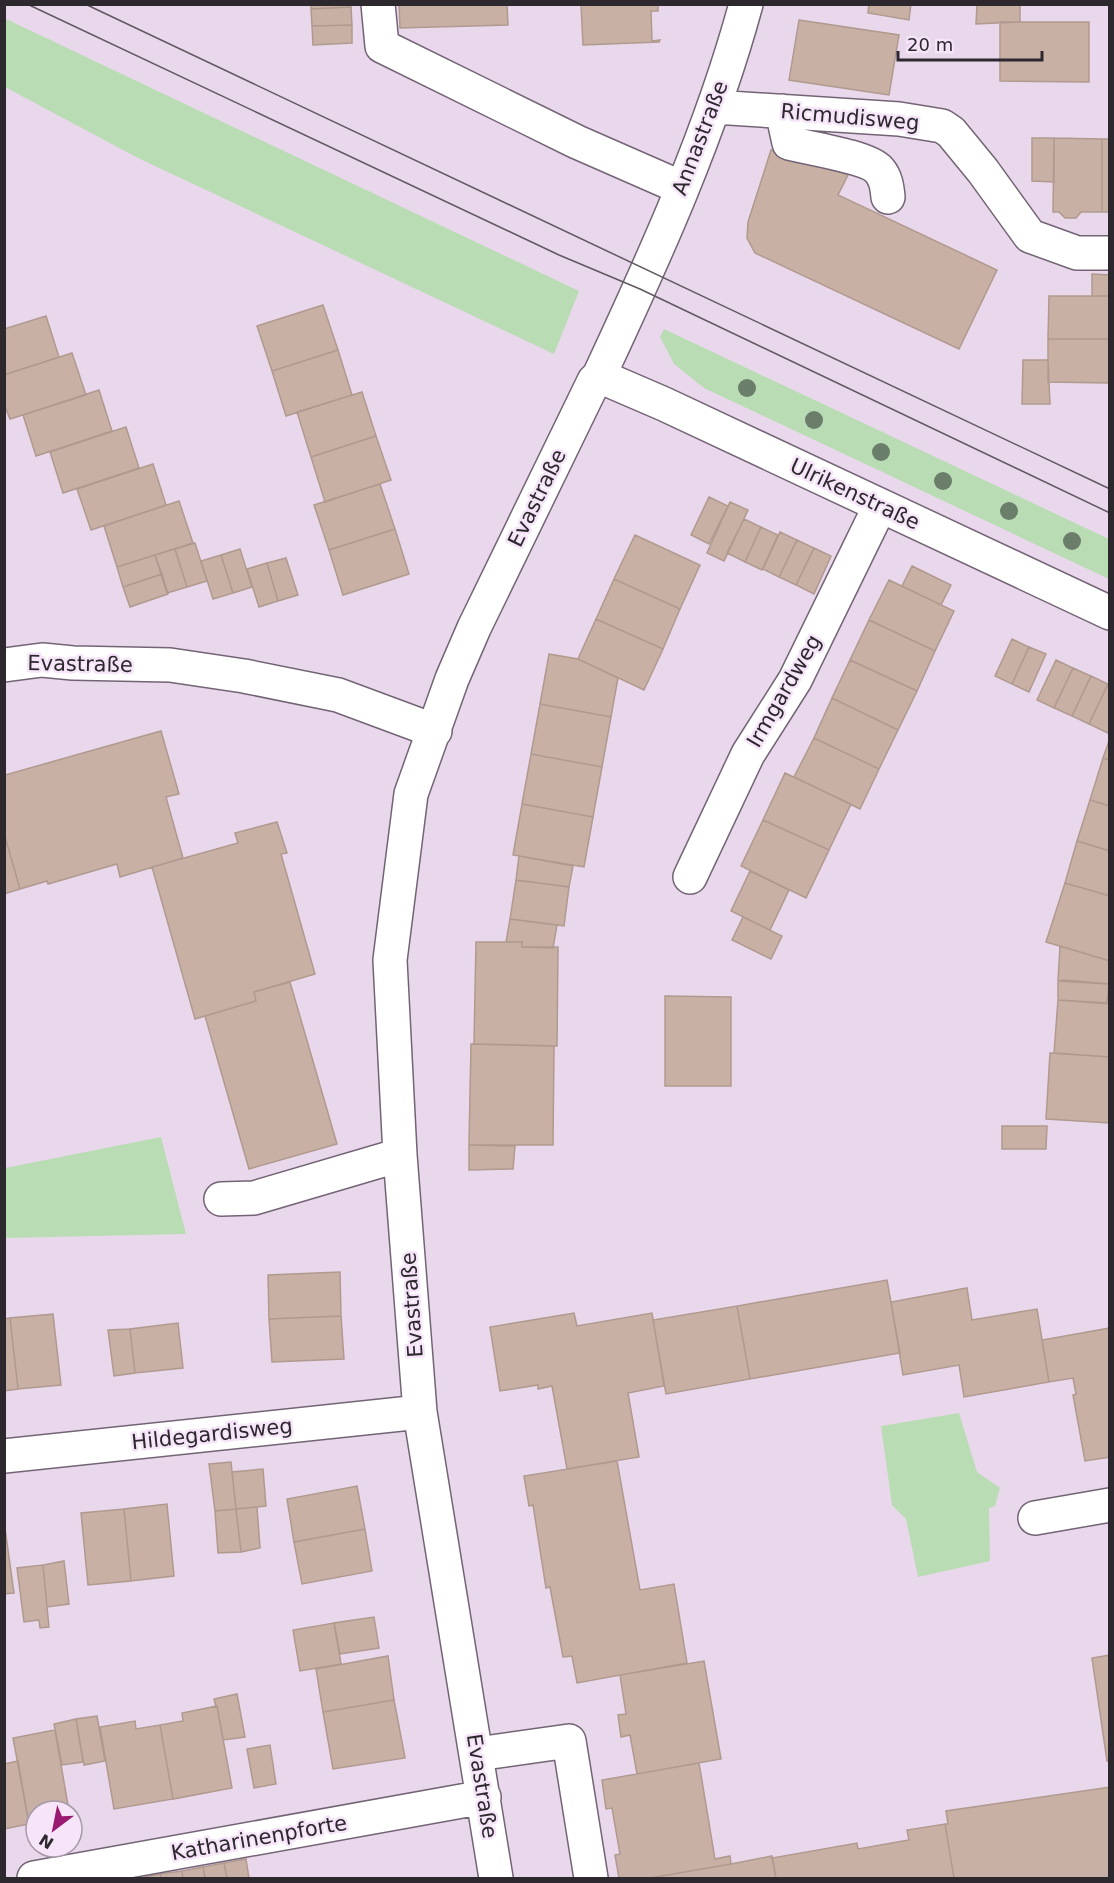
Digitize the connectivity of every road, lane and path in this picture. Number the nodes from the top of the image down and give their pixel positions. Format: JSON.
{"nodes":[{"id":1,"x":378,"y":4,"type":"edge"},
{"id":2,"x":746,"y":4,"type":"edge"},
{"id":3,"x":714,"y":107,"type":"junction"},
{"id":4,"x":782,"y":111,"type":"junction"},
{"id":5,"x":682,"y":188,"type":"junction"},
{"id":6,"x":888,"y":197,"type":"dead end"},
{"id":7,"x":1110,"y":253,"type":"edge"},
{"id":8,"x":648,"y":270,"type":"joint"},
{"id":9,"x":599,"y":376,"type":"junction"},
{"id":10,"x":880,"y":506,"type":"junction"},
{"id":11,"x":1110,"y":614,"type":"edge"},
{"id":12,"x":4,"y":665,"type":"edge"},
{"id":13,"x":435,"y":731,"type":"junction"},
{"id":14,"x":690,"y":877,"type":"dead end"},
{"id":15,"x":400,"y":1155,"type":"junction"},
{"id":16,"x":221,"y":1199,"type":"dead end"},
{"id":17,"x":420,"y":1412,"type":"junction"},
{"id":18,"x":4,"y":1456,"type":"edge"},
{"id":19,"x":1110,"y":1505,"type":"edge"},
{"id":20,"x":1035,"y":1518,"type":"dead end"},
{"id":21,"x":477,"y":1754,"type":"junction"},
{"id":22,"x":484,"y":1797,"type":"junction"},
{"id":23,"x":34,"y":1878,"type":"edge"},
{"id":24,"x":496,"y":1878,"type":"edge"},
{"id":25,"x":591,"y":1878,"type":"edge"}],
"edges":[{"from":1,"to":5,"type":"street"},
{"from":2,"to":3,"type":"street","name":"Annastraße"},
{"from":3,"to":4,"type":"street","name":"Ricmudisweg"},
{"from":3,"to":5,"type":"street","name":"Annastraße"},
{"from":4,"to":6,"type":"street"},
{"from":4,"to":7,"type":"street","name":"Ricmudisweg"},
{"from":5,"to":8,"type":"street","name":"Annastraße"},
{"from":8,"to":9,"type":"street","name":"Evastraße"},
{"from":9,"to":10,"type":"street","name":"Ulrikenstraße"},
{"from":9,"to":13,"type":"street","name":"Evastraße"},
{"from":10,"to":11,"type":"street","name":"Ulrikenstraße"},
{"from":10,"to":14,"type":"street","name":"Irmgardweg"},
{"from":12,"to":13,"type":"street","name":"Evastraße"},
{"from":13,"to":15,"type":"street","name":"Evastraße"},
{"from":15,"to":16,"type":"street"},
{"from":15,"to":17,"type":"street","name":"Evastraße"},
{"from":17,"to":18,"type":"street","name":"Hildegardisweg"},
{"from":17,"to":21,"type":"street","name":"Evastraße"},
{"from":19,"to":20,"type":"street"},
{"from":21,"to":22,"type":"street","name":"Evastraße"},
{"from":21,"to":25,"type":"street"},
{"from":22,"to":23,"type":"street","name":"Katharinenpforte"},
{"from":22,"to":24,"type":"street","name":"Evastraße"}]}
